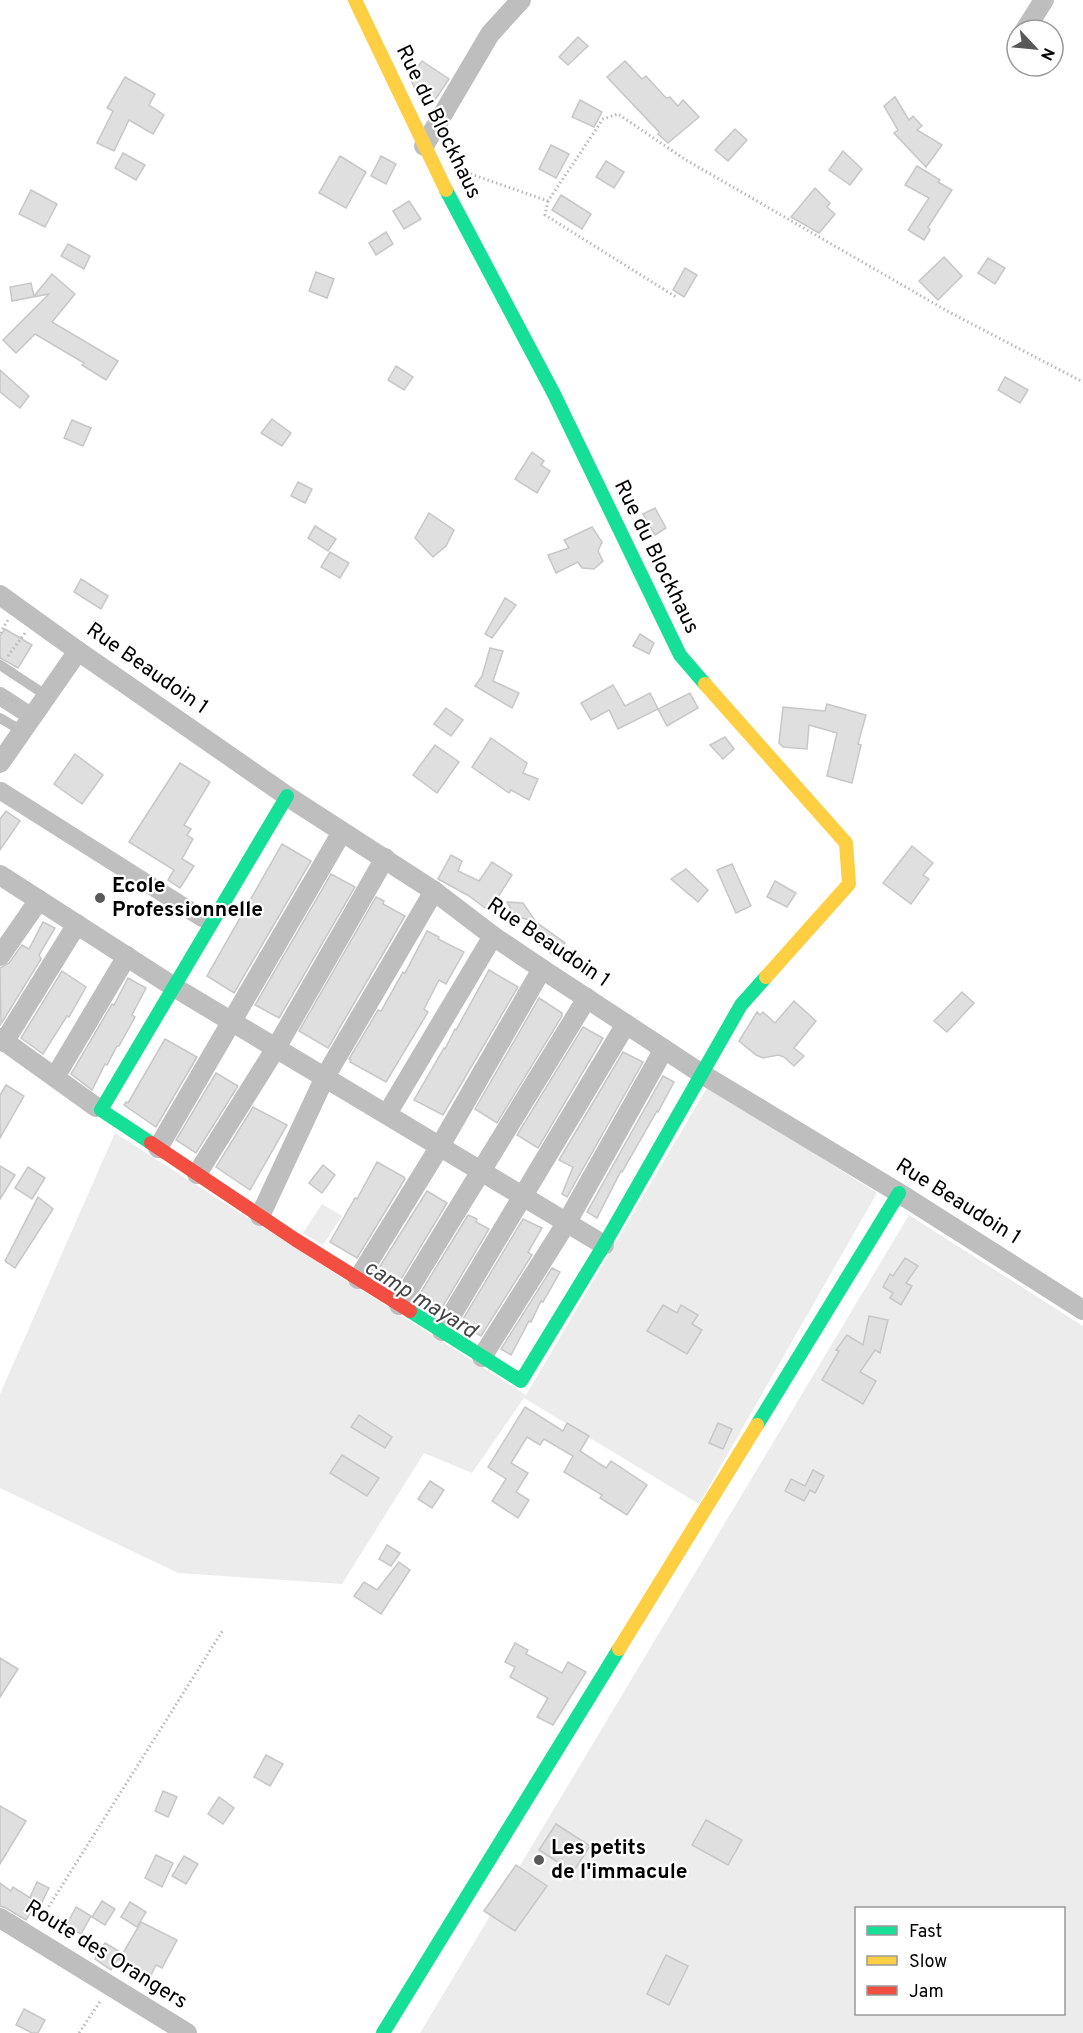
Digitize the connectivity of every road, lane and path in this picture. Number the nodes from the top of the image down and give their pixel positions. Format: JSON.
{"nodes":[{"id":1,"x":355,"y":0,"type":"edge"},
{"id":2,"x":521,"y":0,"type":"edge"},
{"id":3,"x":1044,"y":0,"type":"edge"},
{"id":4,"x":1033,"y":18,"type":"edge"},
{"id":5,"x":428,"y":154,"type":"junction"},
{"id":6,"x":548,"y":201,"type":"junction"},
{"id":7,"x":676,"y":297,"type":"dead end"},
{"id":8,"x":1083,"y":382,"type":"edge"},
{"id":9,"x":0,"y":594,"type":"edge"},
{"id":10,"x":10,"y":619,"type":"dead end"},
{"id":11,"x":29,"y":629,"type":"dead end"},
{"id":12,"x":0,"y":633,"type":"edge"},
{"id":13,"x":78,"y":651,"type":"junction"},
{"id":14,"x":4,"y":661,"type":"edge"},
{"id":15,"x":0,"y":693,"type":"edge"},
{"id":16,"x":47,"y":696,"type":"junction"},
{"id":17,"x":24,"y":709,"type":"dead end"},
{"id":18,"x":0,"y":718,"type":"edge"},
{"id":19,"x":22,"y":731,"type":"junction"},
{"id":20,"x":0,"y":763,"type":"edge"},
{"id":21,"x":287,"y":796,"type":"junction"},
{"id":22,"x":342,"y":832,"type":"junction"},
{"id":23,"x":385,"y":858,"type":"junction"},
{"id":24,"x":0,"y":875,"type":"edge"},
{"id":25,"x":434,"y":891,"type":"junction"},
{"id":26,"x":39,"y":900,"type":"junction"},
{"id":27,"x":77,"y":924,"type":"junction"},
{"id":28,"x":494,"y":936,"type":"junction"},
{"id":29,"x":0,"y":956,"type":"edge"},
{"id":30,"x":127,"y":956,"type":"junction"},
{"id":31,"x":542,"y":969,"type":"junction"},
{"id":32,"x":168,"y":983,"type":"junction"},
{"id":33,"x":587,"y":998,"type":"junction"},
{"id":34,"x":232,"y":1022,"type":"junction"},
{"id":35,"x":626,"y":1024,"type":"junction"},
{"id":36,"x":2,"y":1040,"type":"edge"},
{"id":37,"x":276,"y":1048,"type":"junction"},
{"id":38,"x":664,"y":1049,"type":"junction"},
{"id":39,"x":702,"y":1074,"type":"junction"},
{"id":40,"x":55,"y":1077,"type":"junction"},
{"id":41,"x":325,"y":1077,"type":"junction"},
{"id":42,"x":95,"y":1105,"type":"junction"},
{"id":43,"x":387,"y":1114,"type":"junction"},
{"id":44,"x":440,"y":1146,"type":"junction"},
{"id":45,"x":158,"y":1148,"type":"junction"},
{"id":46,"x":483,"y":1171,"type":"junction"},
{"id":47,"x":197,"y":1174,"type":"junction"},
{"id":48,"x":899,"y":1193,"type":"junction"},
{"id":49,"x":523,"y":1196,"type":"junction"},
{"id":50,"x":260,"y":1216,"type":"junction"},
{"id":51,"x":567,"y":1222,"type":"junction"},
{"id":52,"x":604,"y":1245,"type":"junction"},
{"id":53,"x":358,"y":1279,"type":"junction"},
{"id":54,"x":399,"y":1305,"type":"junction"},
{"id":55,"x":1083,"y":1310,"type":"edge"},
{"id":56,"x":442,"y":1331,"type":"junction"},
{"id":57,"x":482,"y":1357,"type":"junction"},
{"id":58,"x":223,"y":1630,"type":"dead end"},
{"id":59,"x":0,"y":1918,"type":"edge"},
{"id":60,"x":30,"y":1936,"type":"junction"},
{"id":61,"x":110,"y":1986,"type":"junction"},
{"id":62,"x":80,"y":2033,"type":"edge"},
{"id":63,"x":187,"y":2033,"type":"edge"},
{"id":64,"x":383,"y":2033,"type":"edge"}],
"edges":[{"from":1,"to":5,"type":"street","name":"Rue du Blockhaus"},
{"from":2,"to":5,"type":"street"},
{"from":3,"to":4,"type":"street"},
{"from":5,"to":6,"type":"path"},
{"from":5,"to":39,"type":"street","name":"Rue du Blockhaus"},
{"from":6,"to":7,"type":"path"},
{"from":6,"to":8,"type":"path"},
{"from":9,"to":13,"type":"street","name":"Rue Beaudoin 1"},
{"from":10,"to":12,"type":"path"},
{"from":11,"to":14,"type":"path"},
{"from":13,"to":16,"type":"street"},
{"from":13,"to":21,"type":"street","name":"Rue Beaudoin 1"},
{"from":14,"to":16,"type":"lane"},
{"from":15,"to":17,"type":"path"},
{"from":16,"to":19,"type":"street"},
{"from":18,"to":19,"type":"lane"},
{"from":19,"to":20,"type":"street"},
{"from":21,"to":22,"type":"street","name":"Rue Beaudoin 1"},
{"from":21,"to":32,"type":"street"},
{"from":22,"to":23,"type":"street","name":"Rue Beaudoin 1"},
{"from":22,"to":34,"type":"street"},
{"from":23,"to":25,"type":"street","name":"Rue Beaudoin 1"},
{"from":23,"to":37,"type":"street"},
{"from":24,"to":26,"type":"street"},
{"from":25,"to":28,"type":"street","name":"Rue Beaudoin 1"},
{"from":25,"to":41,"type":"street"},
{"from":26,"to":27,"type":"street"},
{"from":26,"to":29,"type":"street"},
{"from":27,"to":30,"type":"street"},
{"from":27,"to":36,"type":"street"},
{"from":28,"to":31,"type":"street","name":"Rue Beaudoin 1"},
{"from":28,"to":43,"type":"street"},
{"from":30,"to":32,"type":"street"},
{"from":30,"to":40,"type":"street"},
{"from":31,"to":33,"type":"street","name":"Rue Beaudoin 1"},
{"from":31,"to":44,"type":"street"},
{"from":32,"to":34,"type":"street"},
{"from":32,"to":42,"type":"street"},
{"from":33,"to":35,"type":"street","name":"Rue Beaudoin 1"},
{"from":33,"to":46,"type":"street"},
{"from":34,"to":37,"type":"street"},
{"from":34,"to":45,"type":"street"},
{"from":35,"to":38,"type":"street","name":"Rue Beaudoin 1"},
{"from":35,"to":49,"type":"street"},
{"from":36,"to":40,"type":"street"},
{"from":37,"to":41,"type":"street"},
{"from":37,"to":47,"type":"street"},
{"from":38,"to":39,"type":"street","name":"Rue Beaudoin 1"},
{"from":38,"to":51,"type":"street"},
{"from":39,"to":48,"type":"street","name":"Rue Beaudoin 1"},
{"from":39,"to":52,"type":"street","name":"Rue du Blockhaus"},
{"from":40,"to":42,"type":"street"},
{"from":41,"to":43,"type":"street"},
{"from":41,"to":50,"type":"street"},
{"from":42,"to":45,"type":"street"},
{"from":43,"to":44,"type":"street"},
{"from":44,"to":46,"type":"street"},
{"from":44,"to":53,"type":"street"},
{"from":45,"to":47,"type":"street"},
{"from":46,"to":49,"type":"street"},
{"from":46,"to":54,"type":"street"},
{"from":47,"to":50,"type":"street"},
{"from":48,"to":55,"type":"street","name":"Rue Beaudoin 1"},
{"from":48,"to":64,"type":"street"},
{"from":49,"to":51,"type":"street"},
{"from":49,"to":56,"type":"street"},
{"from":50,"to":53,"type":"street"},
{"from":51,"to":52,"type":"street"},
{"from":51,"to":57,"type":"street"},
{"from":52,"to":57,"type":"street","name":"Rue du Blockhaus"},
{"from":53,"to":54,"type":"street"},
{"from":54,"to":56,"type":"street"},
{"from":56,"to":57,"type":"street"},
{"from":58,"to":60,"type":"path"},
{"from":59,"to":60,"type":"street","name":"Route des Orangers"},
{"from":60,"to":61,"type":"street","name":"Route des Orangers"},
{"from":61,"to":62,"type":"path"},
{"from":61,"to":63,"type":"street","name":"Route des Orangers"}]}
